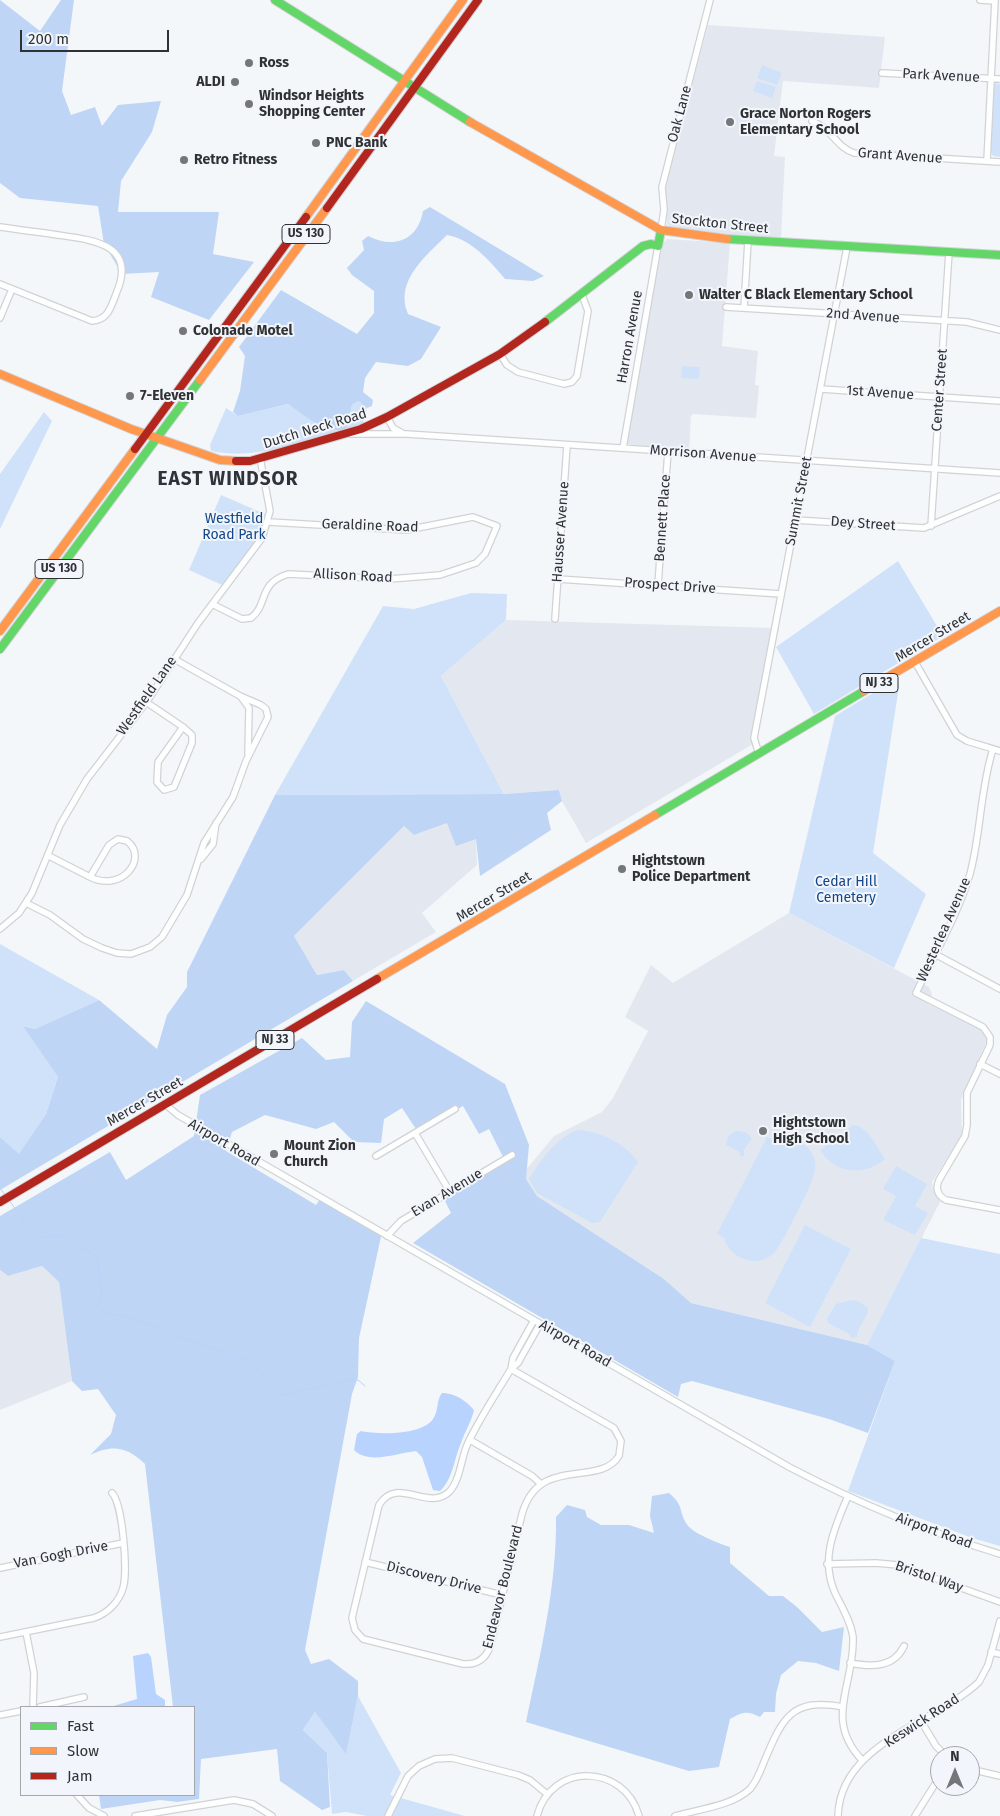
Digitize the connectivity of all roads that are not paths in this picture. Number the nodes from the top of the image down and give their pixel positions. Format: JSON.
{"nodes":[{"id":1,"x":275,"y":0,"type":"edge"},
{"id":2,"x":463,"y":0,"type":"edge"},
{"id":3,"x":478,"y":0,"type":"edge"},
{"id":4,"x":710,"y":0,"type":"edge"},
{"id":5,"x":980,"y":0,"type":"edge"},
{"id":6,"x":995,"y":0,"type":"edge"},
{"id":7,"x":882,"y":73,"type":"dead end"},
{"id":8,"x":991,"y":79,"type":"junction"},
{"id":9,"x":1000,"y":79,"type":"edge"},
{"id":10,"x":404,"y":83,"type":"junction"},
{"id":11,"x":414,"y":89,"type":"junction"},
{"id":12,"x":812,"y":121,"type":"dead end"},
{"id":13,"x":987,"y":162,"type":"junction"},
{"id":14,"x":1000,"y":162,"type":"edge"},
{"id":15,"x":320,"y":198,"type":"junction"},
{"id":16,"x":322,"y":213,"type":"junction"},
{"id":17,"x":0,"y":227,"type":"edge"},
{"id":18,"x":661,"y":230,"type":"junction"},
{"id":19,"x":748,"y":240,"type":"junction"},
{"id":20,"x":643,"y":246,"type":"junction"},
{"id":21,"x":658,"y":246,"type":"junction"},
{"id":22,"x":283,"y":247,"type":"junction"},
{"id":23,"x":847,"y":247,"type":"junction"},
{"id":24,"x":949,"y":252,"type":"junction"},
{"id":25,"x":1000,"y":255,"type":"edge"},
{"id":26,"x":286,"y":262,"type":"junction"},
{"id":27,"x":0,"y":284,"type":"edge"},
{"id":28,"x":12,"y":289,"type":"junction"},
{"id":29,"x":582,"y":295,"type":"junction"},
{"id":30,"x":726,"y":307,"type":"dead end"},
{"id":31,"x":744,"y":308,"type":"junction"},
{"id":32,"x":834,"y":314,"type":"junction"},
{"id":33,"x":0,"y":318,"type":"edge"},
{"id":34,"x":945,"y":321,"type":"junction"},
{"id":35,"x":1000,"y":330,"type":"edge"},
{"id":36,"x":500,"y":354,"type":"junction"},
{"id":37,"x":0,"y":374,"type":"edge"},
{"id":38,"x":821,"y":389,"type":"junction"},
{"id":39,"x":940,"y":397,"type":"junction"},
{"id":40,"x":1000,"y":401,"type":"edge"},
{"id":41,"x":388,"y":417,"type":"junction"},
{"id":42,"x":146,"y":434,"type":"junction"},
{"id":43,"x":347,"y":434,"type":"junction"},
{"id":44,"x":407,"y":434,"type":"junction"},
{"id":45,"x":156,"y":437,"type":"junction"},
{"id":46,"x":567,"y":445,"type":"junction"},
{"id":47,"x":623,"y":448,"type":"junction"},
{"id":48,"x":668,"y":452,"type":"junction"},
{"id":49,"x":260,"y":458,"type":"junction"},
{"id":50,"x":807,"y":460,"type":"junction"},
{"id":51,"x":935,"y":469,"type":"junction"},
{"id":52,"x":1000,"y":473,"type":"edge"},
{"id":53,"x":1000,"y":496,"type":"edge"},
{"id":54,"x":796,"y":520,"type":"junction"},
{"id":55,"x":269,"y":522,"type":"junction"},
{"id":56,"x":497,"y":526,"type":"joint"},
{"id":57,"x":931,"y":526,"type":"junction"},
{"id":58,"x":558,"y":579,"type":"junction"},
{"id":59,"x":658,"y":584,"type":"junction"},
{"id":60,"x":782,"y":594,"type":"junction"},
{"id":61,"x":212,"y":604,"type":"junction"},
{"id":62,"x":999,"y":613,"type":"edge"},
{"id":63,"x":556,"y":619,"type":"dead end"},
{"id":64,"x":0,"y":631,"type":"edge"},
{"id":65,"x":1,"y":644,"type":"edge"},
{"id":66,"x":174,"y":660,"type":"junction"},
{"id":67,"x":915,"y":662,"type":"junction"},
{"id":68,"x":240,"y":696,"type":"junction"},
{"id":69,"x":146,"y":702,"type":"junction"},
{"id":70,"x":183,"y":727,"type":"junction"},
{"id":71,"x":993,"y":749,"type":"junction"},
{"id":72,"x":1000,"y":752,"type":"edge"},
{"id":73,"x":759,"y":754,"type":"junction"},
{"id":74,"x":246,"y":761,"type":"junction"},
{"id":75,"x":216,"y":822,"type":"junction"},
{"id":76,"x":48,"y":856,"type":"junction"},
{"id":77,"x":198,"y":865,"type":"junction"},
{"id":78,"x":90,"y":877,"type":"junction"},
{"id":79,"x":26,"y":903,"type":"junction"},
{"id":80,"x":0,"y":928,"type":"edge"},
{"id":81,"x":935,"y":954,"type":"junction"},
{"id":82,"x":1000,"y":989,"type":"edge"},
{"id":83,"x":980,"y":1064,"type":"junction"},
{"id":84,"x":1000,"y":1074,"type":"edge"},
{"id":85,"x":166,"y":1105,"type":"junction"},
{"id":86,"x":455,"y":1109,"type":"dead end"},
{"id":87,"x":415,"y":1133,"type":"junction"},
{"id":88,"x":512,"y":1155,"type":"dead end"},
{"id":89,"x":376,"y":1156,"type":"dead end"},
{"id":90,"x":450,"y":1192,"type":"junction"},
{"id":91,"x":5,"y":1199,"type":"edge"},
{"id":92,"x":1000,"y":1210,"type":"edge"},
{"id":93,"x":387,"y":1236,"type":"junction"},
{"id":94,"x":534,"y":1320,"type":"junction"},
{"id":95,"x":540,"y":1324,"type":"junction"},
{"id":96,"x":511,"y":1369,"type":"junction"},
{"id":97,"x":470,"y":1440,"type":"junction"},
{"id":98,"x":541,"y":1484,"type":"junction"},
{"id":99,"x":112,"y":1493,"type":"dead end"},
{"id":100,"x":848,"y":1496,"type":"junction"},
{"id":101,"x":123,"y":1543,"type":"junction"},
{"id":102,"x":1000,"y":1554,"type":"edge"},
{"id":103,"x":365,"y":1562,"type":"junction"},
{"id":104,"x":827,"y":1564,"type":"junction"},
{"id":105,"x":0,"y":1568,"type":"edge"},
{"id":106,"x":502,"y":1595,"type":"junction"},
{"id":107,"x":1000,"y":1602,"type":"edge"},
{"id":108,"x":1000,"y":1621,"type":"edge"},
{"id":109,"x":26,"y":1632,"type":"junction"},
{"id":110,"x":0,"y":1637,"type":"edge"},
{"id":111,"x":904,"y":1646,"type":"dead end"},
{"id":112,"x":992,"y":1652,"type":"junction"},
{"id":113,"x":1000,"y":1654,"type":"edge"},
{"id":114,"x":850,"y":1663,"type":"junction"},
{"id":115,"x":84,"y":1698,"type":"dead end"},
{"id":116,"x":33,"y":1706,"type":"edge"},
{"id":117,"x":45,"y":1706,"type":"edge"},
{"id":118,"x":843,"y":1707,"type":"junction"},
{"id":119,"x":20,"y":1711,"type":"edge"},
{"id":120,"x":0,"y":1715,"type":"edge"},
{"id":121,"x":920,"y":1722,"type":"junction"},
{"id":122,"x":936,"y":1746,"type":"edge"},
{"id":123,"x":862,"y":1760,"type":"junction"},
{"id":124,"x":980,"y":1771,"type":"edge"},
{"id":125,"x":1000,"y":1776,"type":"edge"},
{"id":126,"x":930,"y":1792,"type":"edge"},
{"id":127,"x":548,"y":1794,"type":"junction"},
{"id":128,"x":78,"y":1796,"type":"edge"},
{"id":129,"x":95,"y":1814,"type":"edge"},
{"id":130,"x":104,"y":1816,"type":"edge"},
{"id":131,"x":138,"y":1816,"type":"edge"},
{"id":132,"x":272,"y":1816,"type":"edge"},
{"id":133,"x":388,"y":1816,"type":"edge"},
{"id":134,"x":537,"y":1816,"type":"edge"},
{"id":135,"x":639,"y":1816,"type":"edge"},
{"id":136,"x":675,"y":1816,"type":"edge"},
{"id":137,"x":838,"y":1816,"type":"edge"},
{"id":138,"x":915,"y":1816,"type":"edge"}],
"edges":[{"from":1,"to":10,"type":"main road","name":"Stockton Street"},
{"from":2,"to":10,"type":"main road","number":"US 130"},
{"from":3,"to":11,"type":"main road","number":"US 130"},
{"from":4,"to":18,"type":"street","name":"Oak Lane"},
{"from":5,"to":6,"type":"street"},
{"from":6,"to":8,"type":"street"},
{"from":7,"to":8,"type":"street","name":"Park Avenue"},
{"from":8,"to":9,"type":"street","name":"Park Avenue"},
{"from":8,"to":13,"type":"street"},
{"from":10,"to":11,"type":"main road","name":"Stockton Street"},
{"from":10,"to":15,"type":"main road","number":"US 130"},
{"from":11,"to":16,"type":"main road","number":"US 130"},
{"from":11,"to":18,"type":"main road","name":"Stockton Street"},
{"from":12,"to":13,"type":"street","name":"Grant Avenue"},
{"from":13,"to":14,"type":"street","name":"Grant Avenue"},
{"from":15,"to":16,"type":"main road"},
{"from":15,"to":22,"type":"main road","number":"US 130"},
{"from":16,"to":26,"type":"main road","number":"US 130"},
{"from":17,"to":28,"type":"street"},
{"from":18,"to":19,"type":"main road","name":"Stockton Street"},
{"from":18,"to":20,"type":"main road","name":"Dutch Neck Road"},
{"from":18,"to":21,"type":"main road","name":"Harron Avenue"},
{"from":19,"to":23,"type":"main road","name":"Stockton Street"},
{"from":19,"to":31,"type":"street"},
{"from":20,"to":21,"type":"main road"},
{"from":20,"to":29,"type":"main road","name":"Dutch Neck Road"},
{"from":21,"to":47,"type":"street","name":"Harron Avenue"},
{"from":22,"to":26,"type":"main road"},
{"from":22,"to":42,"type":"main road","number":"US 130"},
{"from":23,"to":24,"type":"main road","name":"Stockton Street"},
{"from":23,"to":32,"type":"street","name":"Summit Street"},
{"from":24,"to":25,"type":"main road","name":"Stockton Street"},
{"from":24,"to":34,"type":"street","name":"Center Street"},
{"from":26,"to":45,"type":"main road","number":"US 130"},
{"from":27,"to":28,"type":"street"},
{"from":28,"to":33,"type":"street"},
{"from":29,"to":36,"type":"main road","name":"Dutch Neck Road"},
{"from":29,"to":36,"type":"street"},
{"from":30,"to":31,"type":"street","name":"2nd Avenue"},
{"from":31,"to":32,"type":"street","name":"2nd Avenue"},
{"from":32,"to":34,"type":"street","name":"2nd Avenue"},
{"from":32,"to":38,"type":"street","name":"Summit Street"},
{"from":34,"to":35,"type":"street","name":"2nd Avenue"},
{"from":34,"to":39,"type":"street","name":"Center Street"},
{"from":36,"to":41,"type":"main road","name":"Dutch Neck Road"},
{"from":37,"to":42,"type":"main road","name":"Dutch Neck Road"},
{"from":38,"to":39,"type":"street","name":"1st Avenue"},
{"from":38,"to":50,"type":"street","name":"Summit Street"},
{"from":39,"to":40,"type":"street","name":"1st Avenue"},
{"from":39,"to":51,"type":"street","name":"Center Street"},
{"from":41,"to":43,"type":"main road","name":"Dutch Neck Road"},
{"from":41,"to":44,"type":"street"},
{"from":42,"to":45,"type":"main road","name":"Dutch Neck Road"},
{"from":42,"to":64,"type":"main road","number":"US 130"},
{"from":43,"to":44,"type":"street","name":"Morrison Avenue"},
{"from":43,"to":49,"type":"main road","name":"Dutch Neck Road"},
{"from":44,"to":46,"type":"street","name":"Morrison Avenue"},
{"from":45,"to":49,"type":"main road","name":"Dutch Neck Road"},
{"from":45,"to":65,"type":"main road","number":"US 130"},
{"from":46,"to":47,"type":"street","name":"Morrison Avenue"},
{"from":46,"to":58,"type":"street","name":"Hausser Avenue"},
{"from":47,"to":48,"type":"street","name":"Morrison Avenue"},
{"from":48,"to":50,"type":"street","name":"Morrison Avenue"},
{"from":48,"to":59,"type":"street","name":"Bennett Place"},
{"from":49,"to":55,"type":"street","name":"Westfield Lane"},
{"from":50,"to":51,"type":"street","name":"Morrison Avenue"},
{"from":50,"to":54,"type":"street","name":"Summit Street"},
{"from":51,"to":52,"type":"street","name":"Morrison Avenue"},
{"from":51,"to":57,"type":"street","name":"Center Street"},
{"from":53,"to":57,"type":"street"},
{"from":54,"to":57,"type":"street","name":"Dey Street"},
{"from":54,"to":60,"type":"street","name":"Summit Street"},
{"from":55,"to":56,"type":"street","name":"Geraldine Road"},
{"from":55,"to":61,"type":"street","name":"Westfield Lane"},
{"from":56,"to":61,"type":"street","name":"Allison Road"},
{"from":58,"to":59,"type":"street","name":"Prospect Drive"},
{"from":58,"to":63,"type":"street","name":"Hausser Avenue"},
{"from":59,"to":60,"type":"street","name":"Prospect Drive"},
{"from":60,"to":73,"type":"street","name":"Summit Street"},
{"from":61,"to":66,"type":"street","name":"Westfield Lane"},
{"from":62,"to":67,"type":"main road","name":"Mercer Street","number":"NJ 33"},
{"from":66,"to":68,"type":"street"},
{"from":66,"to":69,"type":"street","name":"Westfield Lane"},
{"from":67,"to":71,"type":"street"},
{"from":67,"to":73,"type":"main road","name":"Mercer Street","number":"NJ 33"},
{"from":68,"to":74,"type":"street"},
{"from":68,"to":74,"type":"street"},
{"from":69,"to":70,"type":"street"},
{"from":69,"to":76,"type":"street","name":"Westfield Lane"},
{"from":70,"to":70,"type":"street"},
{"from":71,"to":72,"type":"street"},
{"from":71,"to":81,"type":"street","name":"Westerlea Avenue"},
{"from":73,"to":85,"type":"main road","name":"Mercer Street","number":"NJ 33"},
{"from":74,"to":75,"type":"street"},
{"from":75,"to":77,"type":"street"},
{"from":75,"to":77,"type":"street"},
{"from":76,"to":78,"type":"street"},
{"from":76,"to":79,"type":"street","name":"Westfield Lane"},
{"from":77,"to":79,"type":"street"},
{"from":78,"to":78,"type":"street"},
{"from":79,"to":80,"type":"street","name":"Westfield Lane"},
{"from":81,"to":82,"type":"street"},
{"from":81,"to":83,"type":"street","name":"Westerlea Avenue"},
{"from":83,"to":84,"type":"street"},
{"from":83,"to":92,"type":"street"},
{"from":85,"to":91,"type":"main road","name":"Mercer Street","number":"NJ 33"},
{"from":85,"to":93,"type":"street","name":"Airport Road"},
{"from":86,"to":87,"type":"street"},
{"from":87,"to":89,"type":"street"},
{"from":87,"to":90,"type":"street"},
{"from":88,"to":90,"type":"street","name":"Evan Avenue"},
{"from":90,"to":93,"type":"street","name":"Evan Avenue"},
{"from":93,"to":94,"type":"street","name":"Airport Road"},
{"from":94,"to":95,"type":"street","name":"Airport Road"},
{"from":94,"to":96,"type":"street","name":"Endeavor Boulevard"},
{"from":95,"to":96,"type":"street","name":"Endeavor Boulevard"},
{"from":95,"to":100,"type":"street","name":"Airport Road"},
{"from":96,"to":97,"type":"street","name":"Endeavor Boulevard"},
{"from":96,"to":98,"type":"street"},
{"from":97,"to":98,"type":"street"},
{"from":97,"to":103,"type":"street","name":"Endeavor Boulevard"},
{"from":98,"to":106,"type":"street","name":"Endeavor Boulevard"},
{"from":99,"to":101,"type":"street"},
{"from":100,"to":102,"type":"street","name":"Airport Road"},
{"from":100,"to":104,"type":"street"},
{"from":101,"to":105,"type":"street","name":"Van Gogh Drive"},
{"from":101,"to":109,"type":"street"},
{"from":103,"to":106,"type":"street","name":"Discovery Drive"},
{"from":103,"to":106,"type":"street","name":"Endeavor Boulevard"},
{"from":104,"to":107,"type":"street","name":"Bristol Way"},
{"from":104,"to":114,"type":"street"},
{"from":108,"to":112,"type":"street","name":"Keswick Road"},
{"from":109,"to":110,"type":"street"},
{"from":109,"to":116,"type":"street"},
{"from":111,"to":114,"type":"street"},
{"from":112,"to":113,"type":"street"},
{"from":112,"to":121,"type":"street","name":"Keswick Road"},
{"from":114,"to":118,"type":"street"},
{"from":115,"to":117,"type":"street"},
{"from":118,"to":123,"type":"street"},
{"from":118,"to":136,"type":"street"},
{"from":119,"to":120,"type":"street"},
{"from":121,"to":122,"type":"street"},
{"from":121,"to":123,"type":"street","name":"Keswick Road"},
{"from":123,"to":137,"type":"street","name":"Keswick Road"},
{"from":124,"to":125,"type":"street"},
{"from":126,"to":138,"type":"street"},
{"from":127,"to":133,"type":"street"},
{"from":127,"to":134,"type":"street"},
{"from":127,"to":135,"type":"street"},
{"from":128,"to":129,"type":"street"},
{"from":129,"to":130,"type":"street"},
{"from":131,"to":132,"type":"street"}]}
